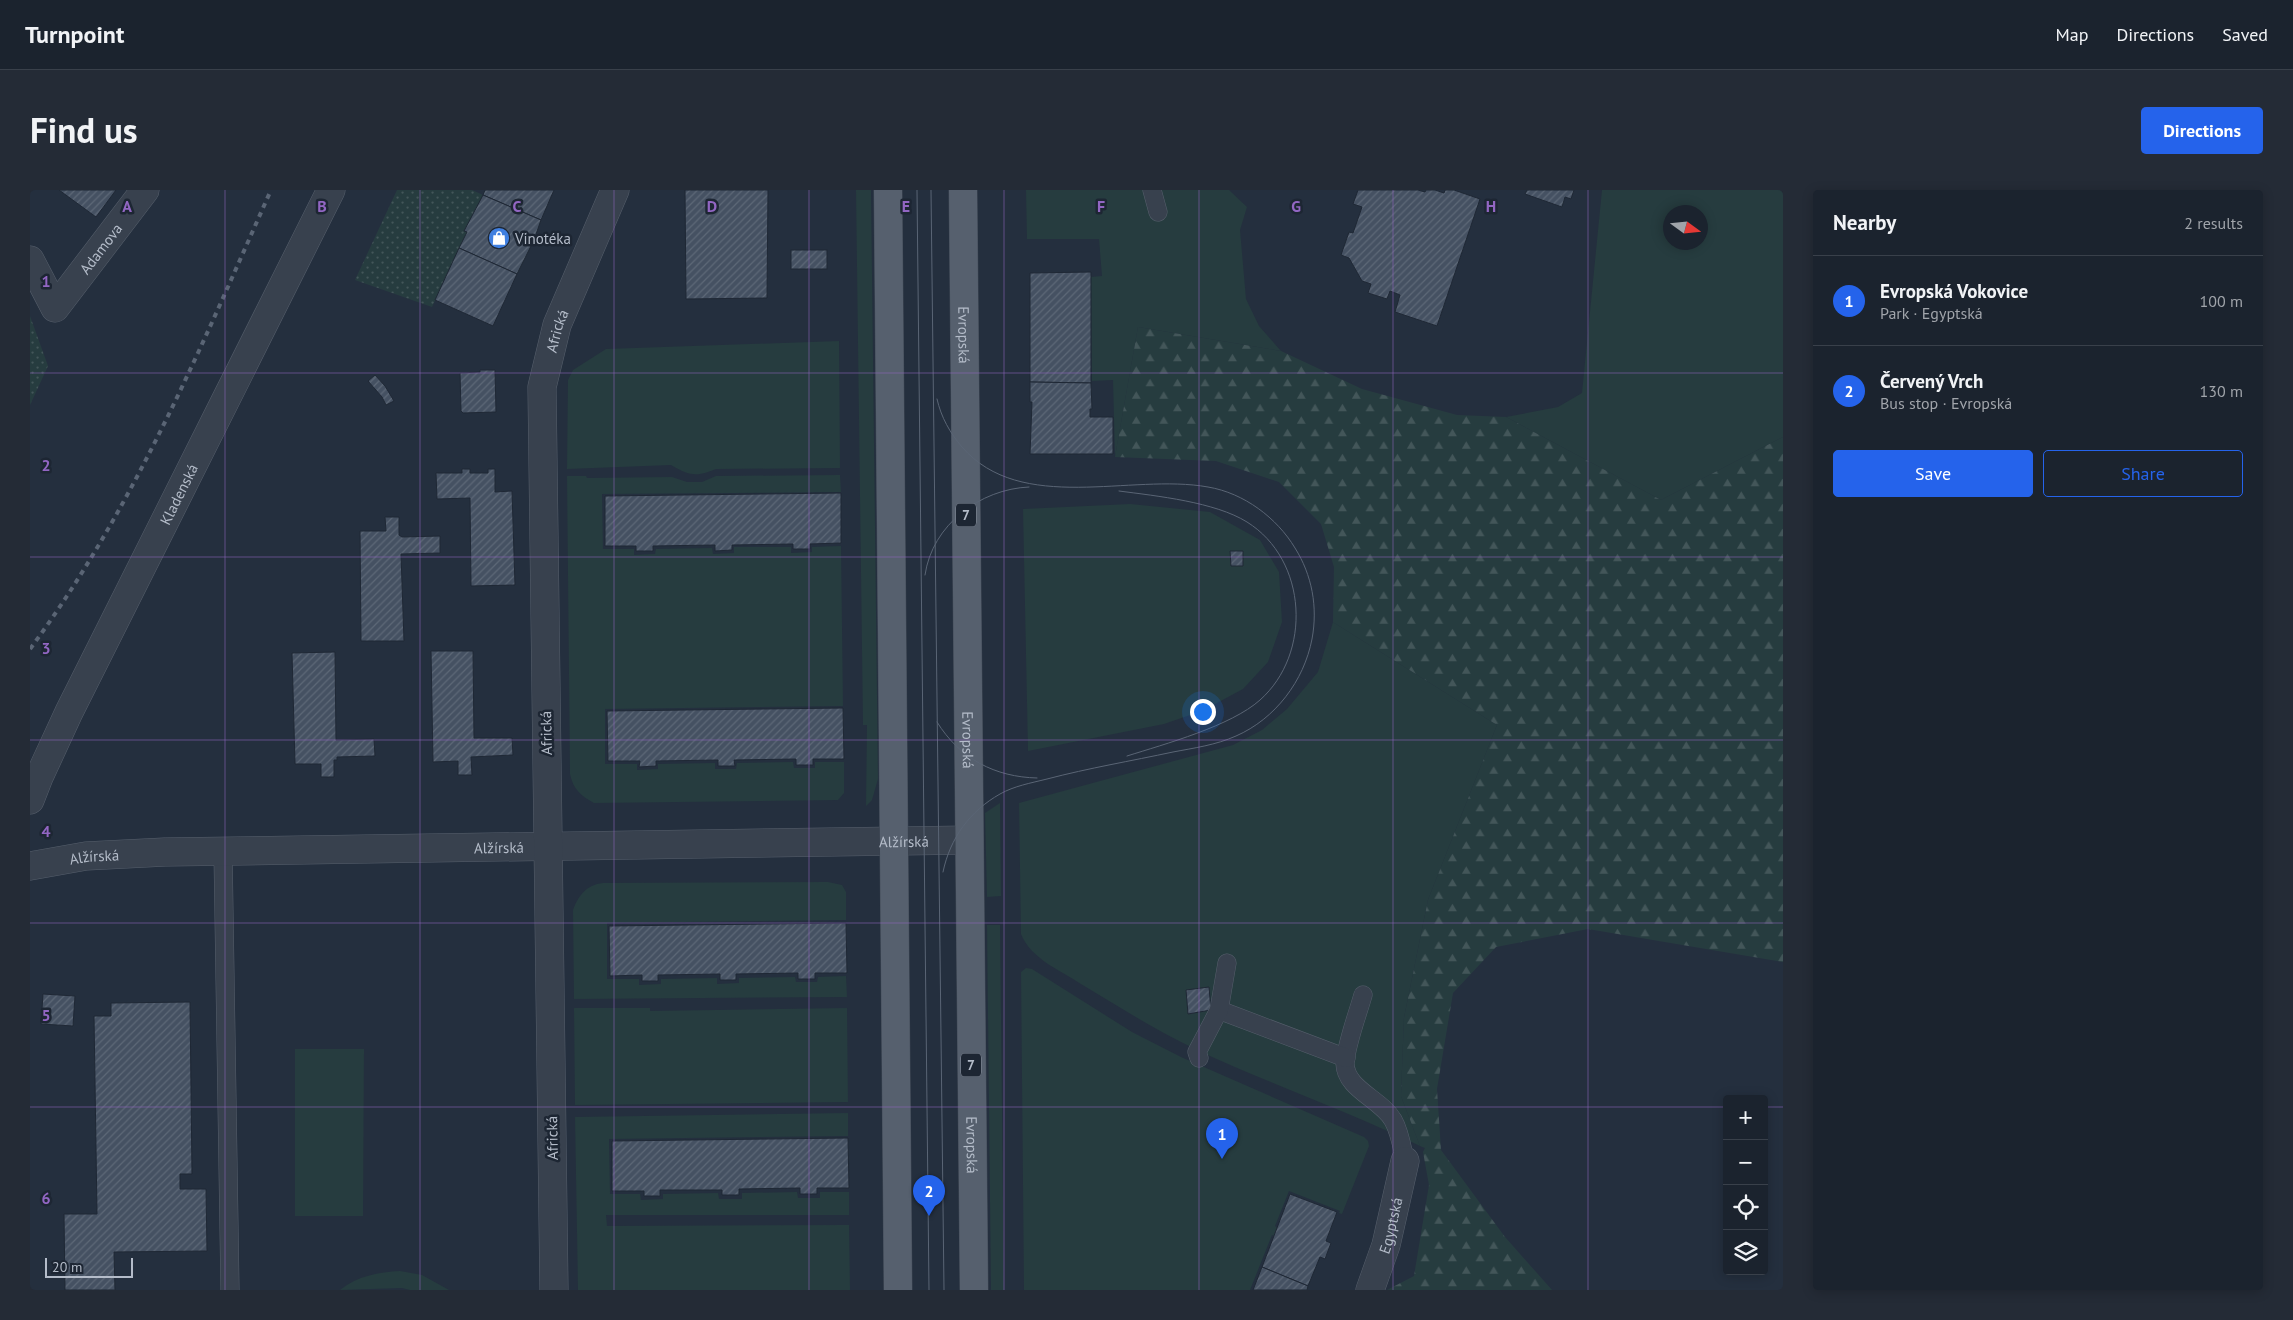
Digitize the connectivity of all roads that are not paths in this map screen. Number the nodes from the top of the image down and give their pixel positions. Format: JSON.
{"nodes":[{"id":1,"x":145,"y":190,"type":"edge"},
{"id":2,"x":331,"y":190,"type":"edge"},
{"id":3,"x":615,"y":190,"type":"edge"},
{"id":4,"x":888,"y":190,"type":"edge"},
{"id":5,"x":963,"y":190,"type":"edge"},
{"id":6,"x":1152,"y":190,"type":"edge"},
{"id":7,"x":1158,"y":212,"type":"dead end"},
{"id":8,"x":30,"y":260,"type":"edge"},
{"id":9,"x":30,"y":800,"type":"edge"},
{"id":10,"x":969,"y":840,"type":"junction"},
{"id":11,"x":893,"y":841,"type":"junction"},
{"id":12,"x":548,"y":846,"type":"junction"},
{"id":13,"x":223,"y":851,"type":"junction"},
{"id":14,"x":30,"y":866,"type":"edge"},
{"id":15,"x":1227,"y":963,"type":"dead end"},
{"id":16,"x":1363,"y":995,"type":"dead end"},
{"id":17,"x":1219,"y":1010,"type":"junction"},
{"id":18,"x":1199,"y":1058,"type":"dead end"},
{"id":19,"x":1346,"y":1058,"type":"junction"},
{"id":20,"x":1405,"y":1161,"type":"joint"},
{"id":21,"x":230,"y":1290,"type":"edge"},
{"id":22,"x":554,"y":1290,"type":"edge"},
{"id":23,"x":898,"y":1290,"type":"edge"},
{"id":24,"x":974,"y":1290,"type":"edge"},
{"id":25,"x":1370,"y":1290,"type":"edge"}],
"edges":[{"from":1,"to":8,"type":"street","name":"Adamova"},
{"from":2,"to":9,"type":"street","name":"Kladenská"},
{"from":3,"to":12,"type":"street","name":"Africká"},
{"from":4,"to":11,"type":"main road"},
{"from":5,"to":10,"type":"main road","name":"Evropská","number":"7"},
{"from":6,"to":7,"type":"lane"},
{"from":10,"to":11,"type":"street","name":"Alžírská"},
{"from":10,"to":24,"type":"main road","name":"Evropská","number":"7"},
{"from":11,"to":12,"type":"street","name":"Alžírská"},
{"from":11,"to":23,"type":"main road"},
{"from":12,"to":13,"type":"street","name":"Alžírská"},
{"from":12,"to":22,"type":"street","name":"Africká"},
{"from":13,"to":14,"type":"street","name":"Alžírská"},
{"from":13,"to":21,"type":"lane"},
{"from":15,"to":17,"type":"lane"},
{"from":16,"to":19,"type":"lane"},
{"from":17,"to":18,"type":"lane"},
{"from":17,"to":19,"type":"lane"},
{"from":19,"to":20,"type":"lane"},
{"from":20,"to":25,"type":"street","name":"Egyptská"}]}
